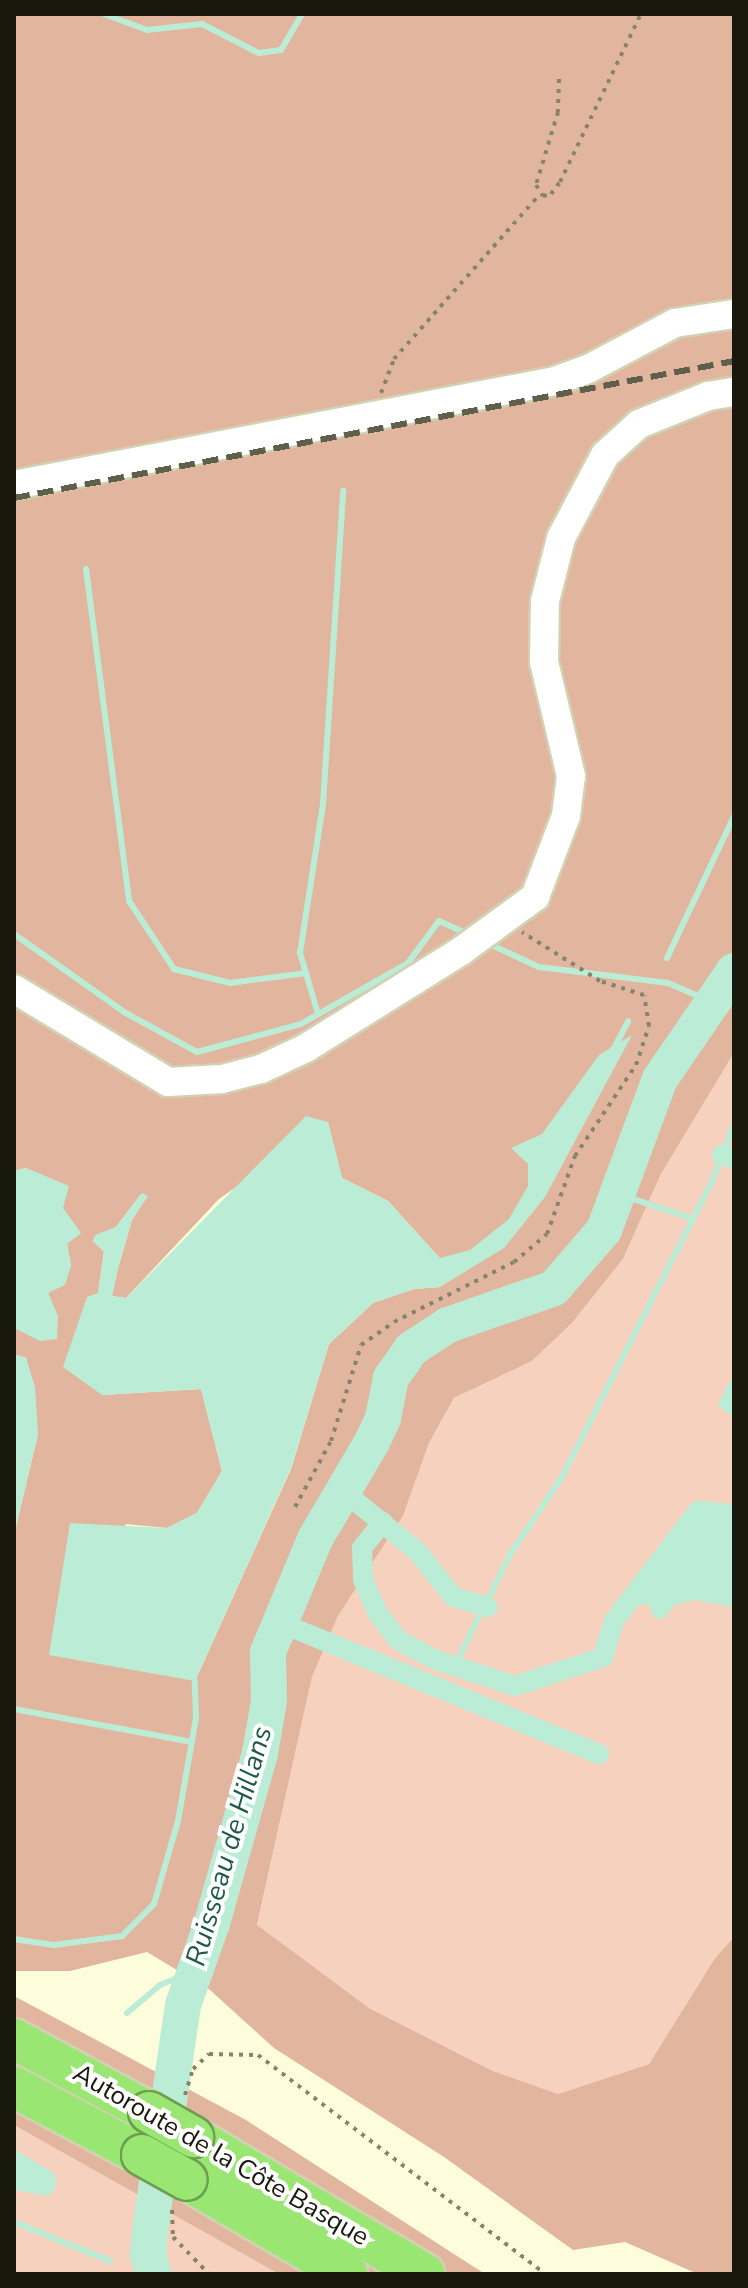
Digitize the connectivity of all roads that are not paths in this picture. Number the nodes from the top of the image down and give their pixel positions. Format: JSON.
{"nodes":[{"id":1,"x":734,"y":314,"type":"edge"},
{"id":2,"x":734,"y":392,"type":"edge"},
{"id":3,"x":14,"y":485,"type":"edge"},
{"id":4,"x":14,"y":989,"type":"edge"},
{"id":5,"x":14,"y":2039,"type":"edge"},
{"id":6,"x":14,"y":2087,"type":"edge"},
{"id":7,"x":347,"y":2274,"type":"edge"},
{"id":8,"x":425,"y":2274,"type":"edge"}],
"edges":[{"from":1,"to":3,"type":"street"},
{"from":2,"to":4,"type":"street"},
{"from":5,"to":8,"type":"highway","name":"Autoroute de la Côte Basque","bridge":true},
{"from":6,"to":7,"type":"highway","name":"Autoroute de la Côte Basque","bridge":true}]}
